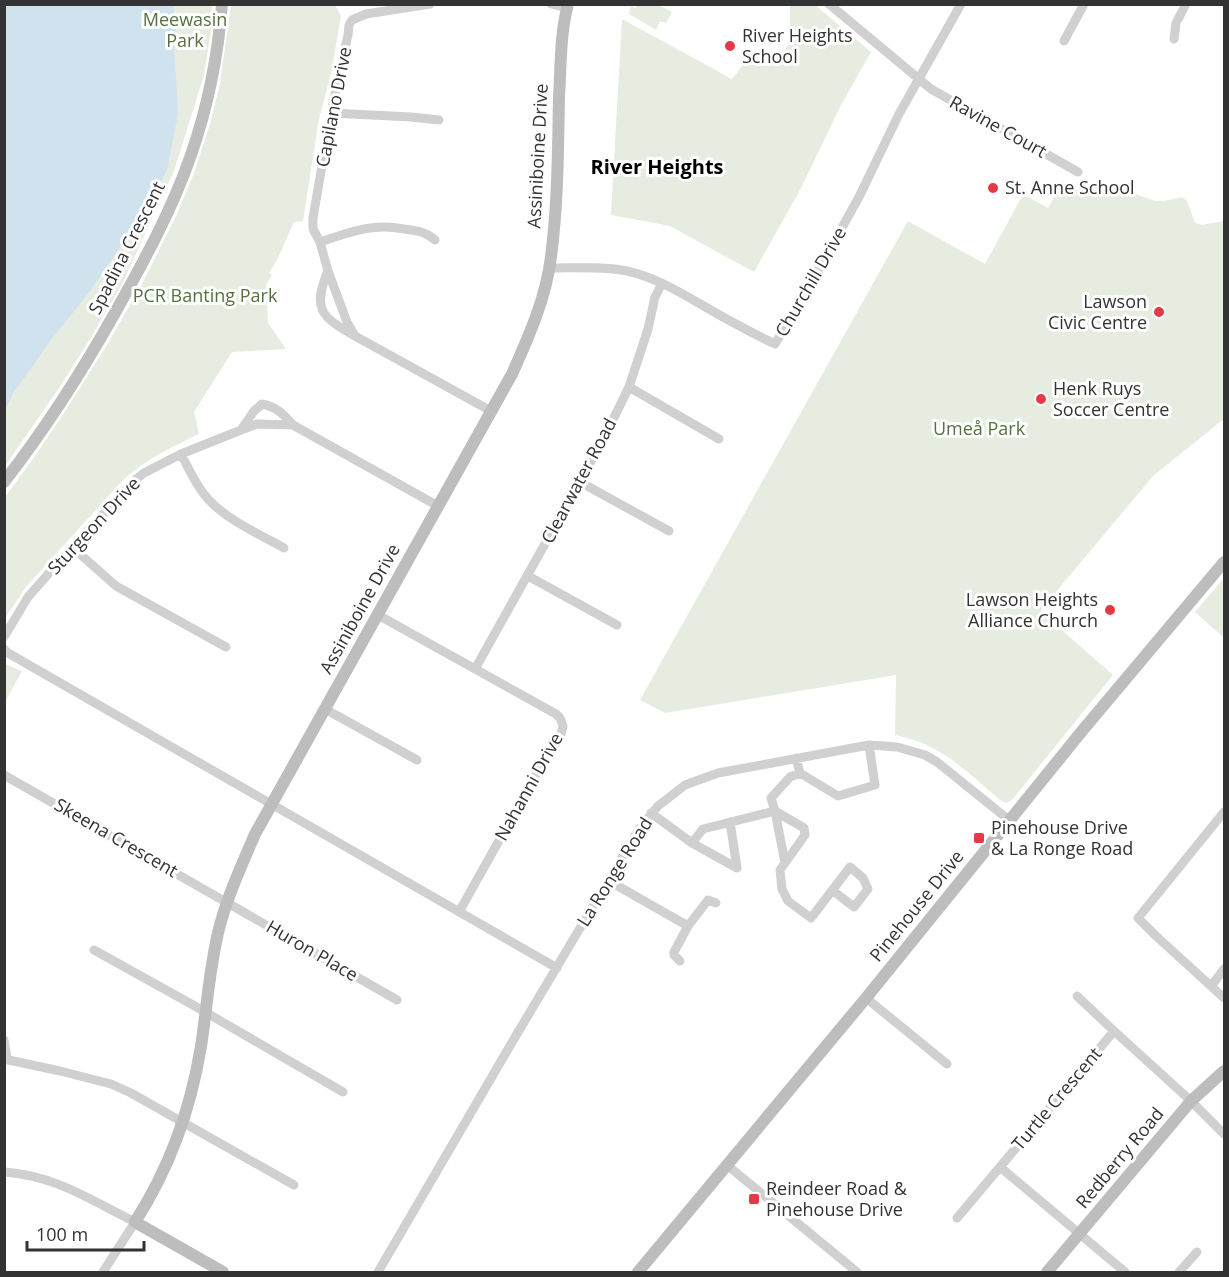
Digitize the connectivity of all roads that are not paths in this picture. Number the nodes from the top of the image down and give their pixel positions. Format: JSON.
{"nodes":[{"id":1,"x":430,"y":4,"type":"edge"},
{"id":2,"x":551,"y":4,"type":"edge"},
{"id":3,"x":961,"y":4,"type":"edge"},
{"id":4,"x":1084,"y":4,"type":"edge"},
{"id":5,"x":1186,"y":4,"type":"edge"},
{"id":6,"x":222,"y":5,"type":"edge"},
{"id":7,"x":567,"y":6,"type":"edge"},
{"id":8,"x":832,"y":6,"type":"edge"},
{"id":9,"x":1173,"y":39,"type":"dead end"},
{"id":10,"x":1064,"y":40,"type":"dead end"},
{"id":11,"x":919,"y":80,"type":"junction"},
{"id":12,"x":331,"y":113,"type":"junction"},
{"id":13,"x":439,"y":120,"type":"dead end"},
{"id":14,"x":1078,"y":172,"type":"dead end"},
{"id":15,"x":435,"y":240,"type":"dead end"},
{"id":16,"x":320,"y":242,"type":"junction"},
{"id":17,"x":549,"y":268,"type":"junction"},
{"id":18,"x":328,"y":271,"type":"junction"},
{"id":19,"x":662,"y":283,"type":"junction"},
{"id":20,"x":355,"y":336,"type":"junction"},
{"id":21,"x":629,"y":387,"type":"junction"},
{"id":22,"x":491,"y":411,"type":"junction"},
{"id":23,"x":293,"y":425,"type":"junction"},
{"id":24,"x":241,"y":430,"type":"junction"},
{"id":25,"x":719,"y":439,"type":"dead end"},
{"id":26,"x":181,"y":454,"type":"junction"},
{"id":27,"x":4,"y":482,"type":"edge"},
{"id":28,"x":580,"y":482,"type":"junction"},
{"id":29,"x":438,"y":506,"type":"junction"},
{"id":30,"x":669,"y":531,"type":"dead end"},
{"id":31,"x":72,"y":547,"type":"junction"},
{"id":32,"x":284,"y":548,"type":"dead end"},
{"id":33,"x":1224,"y":562,"type":"edge"},
{"id":34,"x":528,"y":576,"type":"junction"},
{"id":35,"x":378,"y":615,"type":"junction"},
{"id":36,"x":617,"y":625,"type":"dead end"},
{"id":37,"x":4,"y":637,"type":"edge"},
{"id":38,"x":226,"y":647,"type":"dead end"},
{"id":39,"x":4,"y":649,"type":"edge"},
{"id":40,"x":475,"y":669,"type":"junction"},
{"id":41,"x":325,"y":709,"type":"junction"},
{"id":42,"x":869,"y":746,"type":"junction"},
{"id":43,"x":796,"y":758,"type":"junction"},
{"id":44,"x":417,"y":760,"type":"dead end"},
{"id":45,"x":800,"y":773,"type":"junction"},
{"id":46,"x":4,"y":775,"type":"edge"},
{"id":47,"x":271,"y":804,"type":"junction"},
{"id":48,"x":775,"y":811,"type":"junction"},
{"id":49,"x":1224,"y":812,"type":"edge"},
{"id":50,"x":651,"y":813,"type":"junction"},
{"id":51,"x":1009,"y":820,"type":"junction"},
{"id":52,"x":729,"y":822,"type":"junction"},
{"id":53,"x":692,"y":843,"type":"junction"},
{"id":54,"x":785,"y":862,"type":"junction"},
{"id":55,"x":609,"y":881,"type":"junction"},
{"id":56,"x":832,"y":890,"type":"dead end"},
{"id":57,"x":226,"y":902,"type":"junction"},
{"id":58,"x":716,"y":903,"type":"dead end"},
{"id":59,"x":459,"y":912,"type":"junction"},
{"id":60,"x":688,"y":927,"type":"junction"},
{"id":61,"x":94,"y":950,"type":"dead end"},
{"id":62,"x":680,"y":961,"type":"dead end"},
{"id":63,"x":557,"y":968,"type":"junction"},
{"id":64,"x":1224,"y":969,"type":"edge"},
{"id":65,"x":1212,"y":985,"type":"junction"},
{"id":66,"x":1077,"y":996,"type":"dead end"},
{"id":67,"x":866,"y":998,"type":"junction"},
{"id":68,"x":1224,"y":998,"type":"edge"},
{"id":69,"x":398,"y":1000,"type":"dead end"},
{"id":70,"x":205,"y":1012,"type":"junction"},
{"id":71,"x":1114,"y":1031,"type":"junction"},
{"id":72,"x":4,"y":1040,"type":"edge"},
{"id":73,"x":6,"y":1058,"type":"edge"},
{"id":74,"x":947,"y":1064,"type":"dead end"},
{"id":75,"x":1224,"y":1071,"type":"edge"},
{"id":76,"x":343,"y":1092,"type":"dead end"},
{"id":77,"x":1191,"y":1101,"type":"junction"},
{"id":78,"x":182,"y":1122,"type":"junction"},
{"id":79,"x":1224,"y":1134,"type":"edge"},
{"id":80,"x":727,"y":1165,"type":"junction"},
{"id":81,"x":1000,"y":1167,"type":"junction"},
{"id":82,"x":4,"y":1172,"type":"edge"},
{"id":83,"x":294,"y":1185,"type":"dead end"},
{"id":84,"x":957,"y":1218,"type":"dead end"},
{"id":85,"x":135,"y":1222,"type":"junction"},
{"id":86,"x":1080,"y":1235,"type":"junction"},
{"id":87,"x":1197,"y":1252,"type":"dead end"},
{"id":88,"x":103,"y":1272,"type":"edge"},
{"id":89,"x":223,"y":1272,"type":"edge"},
{"id":90,"x":378,"y":1272,"type":"edge"},
{"id":91,"x":638,"y":1272,"type":"edge"},
{"id":92,"x":857,"y":1272,"type":"edge"},
{"id":93,"x":1047,"y":1272,"type":"edge"},
{"id":94,"x":1125,"y":1272,"type":"edge"},
{"id":95,"x":1179,"y":1272,"type":"edge"}],
"edges":[{"from":1,"to":12,"type":"street","name":"Capilano Drive"},
{"from":2,"to":7,"type":"street"},
{"from":3,"to":11,"type":"street","name":"Churchill Drive"},
{"from":4,"to":10,"type":"street"},
{"from":5,"to":9,"type":"street"},
{"from":6,"to":27,"type":"street","name":"Spadina Crescent"},
{"from":7,"to":17,"type":"street","name":"Assiniboine Drive"},
{"from":8,"to":11,"type":"street","name":"Ravine Court"},
{"from":11,"to":14,"type":"street","name":"Ravine Court"},
{"from":11,"to":19,"type":"street","name":"Churchill Drive"},
{"from":12,"to":13,"type":"street"},
{"from":12,"to":16,"type":"street","name":"Capilano Drive"},
{"from":15,"to":16,"type":"street"},
{"from":16,"to":18,"type":"street","name":"Capilano Drive"},
{"from":17,"to":19,"type":"street","name":"Churchill Drive"},
{"from":17,"to":22,"type":"street","name":"Assiniboine Drive"},
{"from":18,"to":20,"type":"street","name":"Capilano Drive"},
{"from":18,"to":20,"type":"street"},
{"from":19,"to":21,"type":"street","name":"Clearwater Road"},
{"from":20,"to":22,"type":"street"},
{"from":21,"to":25,"type":"street"},
{"from":21,"to":28,"type":"street","name":"Clearwater Road"},
{"from":22,"to":29,"type":"street","name":"Assiniboine Drive"},
{"from":23,"to":24,"type":"street","name":"Sturgeon Drive"},
{"from":23,"to":24,"type":"street","name":"Sturgeon Drive"},
{"from":23,"to":29,"type":"street","name":"Sturgeon Drive"},
{"from":24,"to":26,"type":"street","name":"Sturgeon Drive"},
{"from":26,"to":31,"type":"street","name":"Sturgeon Drive"},
{"from":26,"to":32,"type":"street"},
{"from":28,"to":30,"type":"street"},
{"from":28,"to":34,"type":"street","name":"Clearwater Road"},
{"from":29,"to":35,"type":"street","name":"Assiniboine Drive"},
{"from":31,"to":37,"type":"street","name":"Sturgeon Drive"},
{"from":31,"to":38,"type":"street"},
{"from":33,"to":51,"type":"street","name":"Pinehouse Drive"},
{"from":34,"to":36,"type":"street"},
{"from":34,"to":40,"type":"street","name":"Clearwater Road"},
{"from":35,"to":40,"type":"street","name":"Nahanni Drive"},
{"from":35,"to":41,"type":"street","name":"Assiniboine Drive"},
{"from":39,"to":47,"type":"street"},
{"from":40,"to":59,"type":"street","name":"Nahanni Drive"},
{"from":41,"to":44,"type":"street"},
{"from":41,"to":47,"type":"street","name":"Assiniboine Drive"},
{"from":42,"to":43,"type":"street","name":"La Ronge Road"},
{"from":42,"to":45,"type":"street"},
{"from":42,"to":51,"type":"street","name":"La Ronge Road"},
{"from":43,"to":45,"type":"street"},
{"from":43,"to":50,"type":"street","name":"La Ronge Road"},
{"from":45,"to":48,"type":"street"},
{"from":46,"to":57,"type":"street","name":"Skeena Crescent"},
{"from":47,"to":57,"type":"street","name":"Assiniboine Drive"},
{"from":47,"to":59,"type":"street"},
{"from":48,"to":52,"type":"street"},
{"from":48,"to":54,"type":"street"},
{"from":48,"to":54,"type":"street"},
{"from":49,"to":65,"type":"street"},
{"from":50,"to":53,"type":"street"},
{"from":50,"to":55,"type":"street","name":"La Ronge Road"},
{"from":51,"to":67,"type":"street","name":"Pinehouse Drive"},
{"from":52,"to":53,"type":"street"},
{"from":52,"to":53,"type":"street"},
{"from":54,"to":56,"type":"street"},
{"from":55,"to":60,"type":"street"},
{"from":55,"to":63,"type":"street","name":"La Ronge Road"},
{"from":57,"to":69,"type":"street","name":"Huron Place"},
{"from":57,"to":70,"type":"street","name":"Assiniboine Drive"},
{"from":58,"to":60,"type":"street"},
{"from":59,"to":63,"type":"street"},
{"from":60,"to":62,"type":"street"},
{"from":61,"to":70,"type":"street"},
{"from":63,"to":90,"type":"street","name":"La Ronge Road"},
{"from":64,"to":65,"type":"street"},
{"from":65,"to":68,"type":"street"},
{"from":66,"to":71,"type":"street"},
{"from":67,"to":74,"type":"street"},
{"from":67,"to":80,"type":"street","name":"Pinehouse Drive"},
{"from":70,"to":76,"type":"street"},
{"from":70,"to":78,"type":"street","name":"Assiniboine Drive"},
{"from":71,"to":77,"type":"street","name":"Turtle Crescent"},
{"from":71,"to":81,"type":"street","name":"Turtle Crescent"},
{"from":72,"to":73,"type":"street"},
{"from":73,"to":78,"type":"street"},
{"from":75,"to":77,"type":"street","name":"Redberry Road"},
{"from":77,"to":79,"type":"street","name":"Turtle Crescent"},
{"from":77,"to":86,"type":"street","name":"Redberry Road"},
{"from":78,"to":83,"type":"street"},
{"from":78,"to":85,"type":"street","name":"Assiniboine Drive"},
{"from":80,"to":91,"type":"street","name":"Pinehouse Drive"},
{"from":80,"to":92,"type":"street"},
{"from":81,"to":84,"type":"street"},
{"from":81,"to":86,"type":"street","name":"Turtle Crescent"},
{"from":82,"to":85,"type":"street"},
{"from":85,"to":88,"type":"street"},
{"from":85,"to":89,"type":"street"},
{"from":86,"to":93,"type":"street","name":"Redberry Road"},
{"from":86,"to":94,"type":"street","name":"Turtle Crescent"},
{"from":87,"to":95,"type":"street"}]}
